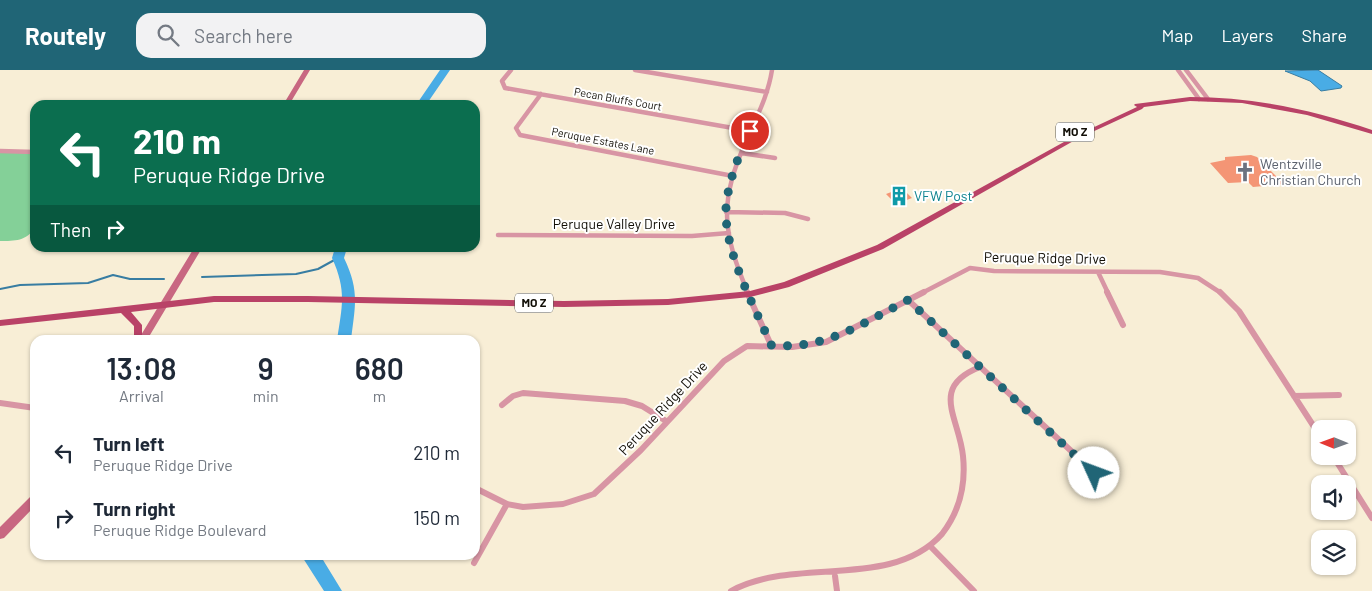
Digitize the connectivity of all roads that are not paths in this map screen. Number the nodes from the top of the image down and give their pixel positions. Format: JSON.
{"nodes":[{"id":1,"x":307,"y":70,"type":"edge"},
{"id":2,"x":511,"y":70,"type":"edge"},
{"id":3,"x":636,"y":70,"type":"edge"},
{"id":4,"x":670,"y":70,"type":"edge"},
{"id":5,"x":772,"y":70,"type":"edge"},
{"id":6,"x":1178,"y":70,"type":"edge"},
{"id":7,"x":1186,"y":70,"type":"edge"},
{"id":8,"x":668,"y":75,"type":"junction"},
{"id":9,"x":767,"y":92,"type":"junction"},
{"id":10,"x":541,"y":94,"type":"junction"},
{"id":11,"x":1199,"y":98,"type":"junction"},
{"id":12,"x":1208,"y":99,"type":"junction"},
{"id":13,"x":289,"y":100,"type":"edge"},
{"id":14,"x":1142,"y":105,"type":"joint"},
{"id":15,"x":750,"y":131,"type":"junction"},
{"id":16,"x":1372,"y":132,"type":"edge"},
{"id":17,"x":0,"y":151,"type":"edge"},
{"id":18,"x":30,"y":152,"type":"edge"},
{"id":19,"x":741,"y":153,"type":"junction"},
{"id":20,"x":775,"y":158,"type":"dead end"},
{"id":21,"x":1016,"y":170,"type":"joint"},
{"id":22,"x":732,"y":176,"type":"junction"},
{"id":23,"x":726,"y":212,"type":"junction"},
{"id":24,"x":808,"y":219,"type":"dead end"},
{"id":25,"x":729,"y":233,"type":"junction"},
{"id":26,"x":498,"y":235,"type":"dead end"},
{"id":27,"x":196,"y":252,"type":"edge"},
{"id":28,"x":1098,"y":272,"type":"junction"},
{"id":29,"x":750,"y":294,"type":"junction"},
{"id":30,"x":908,"y":300,"type":"junction"},
{"id":31,"x":164,"y":304,"type":"junction"},
{"id":32,"x":123,"y":309,"type":"junction"},
{"id":33,"x":0,"y":323,"type":"edge"},
{"id":34,"x":1123,"y":325,"type":"dead end"},
{"id":35,"x":138,"y":335,"type":"edge"},
{"id":36,"x":145,"y":335,"type":"edge"},
{"id":37,"x":771,"y":345,"type":"junction"},
{"id":38,"x":980,"y":367,"type":"junction"},
{"id":39,"x":1339,"y":395,"type":"dead end"},
{"id":40,"x":1294,"y":396,"type":"junction"},
{"id":41,"x":0,"y":402,"type":"edge"},
{"id":42,"x":502,"y":405,"type":"dead end"},
{"id":43,"x":30,"y":407,"type":"edge"},
{"id":44,"x":666,"y":421,"type":"junction"},
{"id":45,"x":1311,"y":422,"type":"edge"},
{"id":46,"x":1339,"y":465,"type":"edge"},
{"id":47,"x":1094,"y":473,"type":"dead end"},
{"id":48,"x":480,"y":490,"type":"edge"},
{"id":49,"x":30,"y":504,"type":"edge"},
{"id":50,"x":507,"y":504,"type":"junction"},
{"id":51,"x":1372,"y":518,"type":"edge"},
{"id":52,"x":0,"y":534,"type":"edge"},
{"id":53,"x":930,"y":547,"type":"junction"},
{"id":54,"x":480,"y":552,"type":"edge"},
{"id":55,"x":476,"y":560,"type":"edge"},
{"id":56,"x":474,"y":563,"type":"dead end"},
{"id":57,"x":835,"y":576,"type":"junction"},
{"id":58,"x":732,"y":591,"type":"edge"},
{"id":59,"x":837,"y":591,"type":"edge"},
{"id":60,"x":974,"y":591,"type":"edge"}],
"edges":[{"from":1,"to":13,"type":"main road"},
{"from":2,"to":10,"type":"street","name":"Pecan Bluffs Court"},
{"from":3,"to":8,"type":"street"},
{"from":4,"to":8,"type":"street"},
{"from":5,"to":9,"type":"street"},
{"from":6,"to":11,"type":"street"},
{"from":7,"to":12,"type":"street"},
{"from":8,"to":9,"type":"street"},
{"from":9,"to":15,"type":"street"},
{"from":10,"to":15,"type":"street","name":"Pecan Bluffs Court"},
{"from":10,"to":22,"type":"street","name":"Peruque Estates Lane"},
{"from":11,"to":12,"type":"main road","number":"MO Z"},
{"from":11,"to":14,"type":"main road","number":"MO Z"},
{"from":12,"to":16,"type":"main road","number":"MO Z"},
{"from":14,"to":21,"type":"main road","number":"MO Z"},
{"from":15,"to":19,"type":"street"},
{"from":17,"to":18,"type":"street"},
{"from":19,"to":20,"type":"street"},
{"from":19,"to":22,"type":"street"},
{"from":21,"to":29,"type":"main road","number":"MO Z"},
{"from":22,"to":23,"type":"street"},
{"from":23,"to":24,"type":"street"},
{"from":23,"to":25,"type":"street"},
{"from":25,"to":26,"type":"street","name":"Peruque Valley Drive"},
{"from":25,"to":29,"type":"street"},
{"from":27,"to":31,"type":"main road"},
{"from":28,"to":30,"type":"street","name":"Peruque Ridge Drive"},
{"from":28,"to":34,"type":"street"},
{"from":28,"to":40,"type":"street","name":"Peruque Ridge Drive"},
{"from":29,"to":31,"type":"main road","number":"MO Z"},
{"from":29,"to":37,"type":"street"},
{"from":30,"to":37,"type":"street","name":"Peruque Ridge Drive"},
{"from":30,"to":38,"type":"street"},
{"from":31,"to":32,"type":"main road","number":"MO Z"},
{"from":31,"to":36,"type":"main road"},
{"from":32,"to":33,"type":"main road","number":"MO Z"},
{"from":32,"to":35,"type":"main road"},
{"from":37,"to":44,"type":"street","name":"Peruque Ridge Drive"},
{"from":38,"to":47,"type":"street"},
{"from":38,"to":53,"type":"street"},
{"from":39,"to":40,"type":"street"},
{"from":40,"to":45,"type":"street","name":"Peruque Ridge Drive"},
{"from":41,"to":43,"type":"street"},
{"from":42,"to":44,"type":"street"},
{"from":44,"to":50,"type":"street","name":"Peruque Ridge Drive"},
{"from":46,"to":51,"type":"street"},
{"from":48,"to":50,"type":"street","name":"Peruque Ridge Drive"},
{"from":49,"to":52,"type":"main road"},
{"from":50,"to":54,"type":"street"},
{"from":53,"to":57,"type":"street"},
{"from":53,"to":60,"type":"street"},
{"from":55,"to":56,"type":"street"},
{"from":57,"to":58,"type":"street"},
{"from":57,"to":59,"type":"street"}]}
